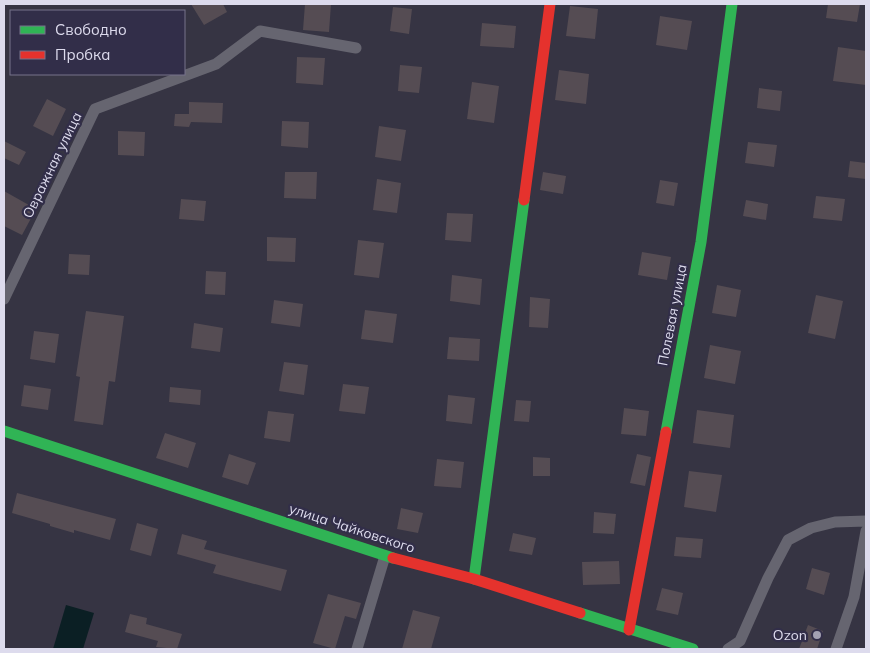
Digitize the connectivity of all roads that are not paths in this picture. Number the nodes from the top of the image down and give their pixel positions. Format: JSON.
{"nodes":[{"id":1,"x":550,"y":4,"type":"edge"},
{"id":2,"x":732,"y":4,"type":"edge"},
{"id":3,"x":356,"y":48,"type":"dead end"},
{"id":4,"x":4,"y":299,"type":"edge"},
{"id":5,"x":4,"y":431,"type":"edge"},
{"id":6,"x":866,"y":521,"type":"edge"},
{"id":7,"x":866,"y":531,"type":"edge"},
{"id":8,"x":385,"y":556,"type":"junction"},
{"id":9,"x":474,"y":579,"type":"junction"},
{"id":10,"x":629,"y":630,"type":"junction"},
{"id":11,"x":357,"y":649,"type":"edge"},
{"id":12,"x":693,"y":649,"type":"edge"},
{"id":13,"x":728,"y":649,"type":"edge"},
{"id":14,"x":836,"y":649,"type":"edge"}],
"edges":[{"from":1,"to":9,"type":"street"},
{"from":2,"to":10,"type":"street","name":"Полевая улица"},
{"from":3,"to":4,"type":"street","name":"Овражная улица"},
{"from":5,"to":8,"type":"street","name":"улица Чайковского"},
{"from":6,"to":13,"type":"street"},
{"from":7,"to":14,"type":"street"},
{"from":8,"to":9,"type":"street","name":"улица Чайковского"},
{"from":8,"to":11,"type":"street"},
{"from":9,"to":10,"type":"street","name":"улица Чайковского"},
{"from":10,"to":12,"type":"street","name":"улица Чайковского"}]}
